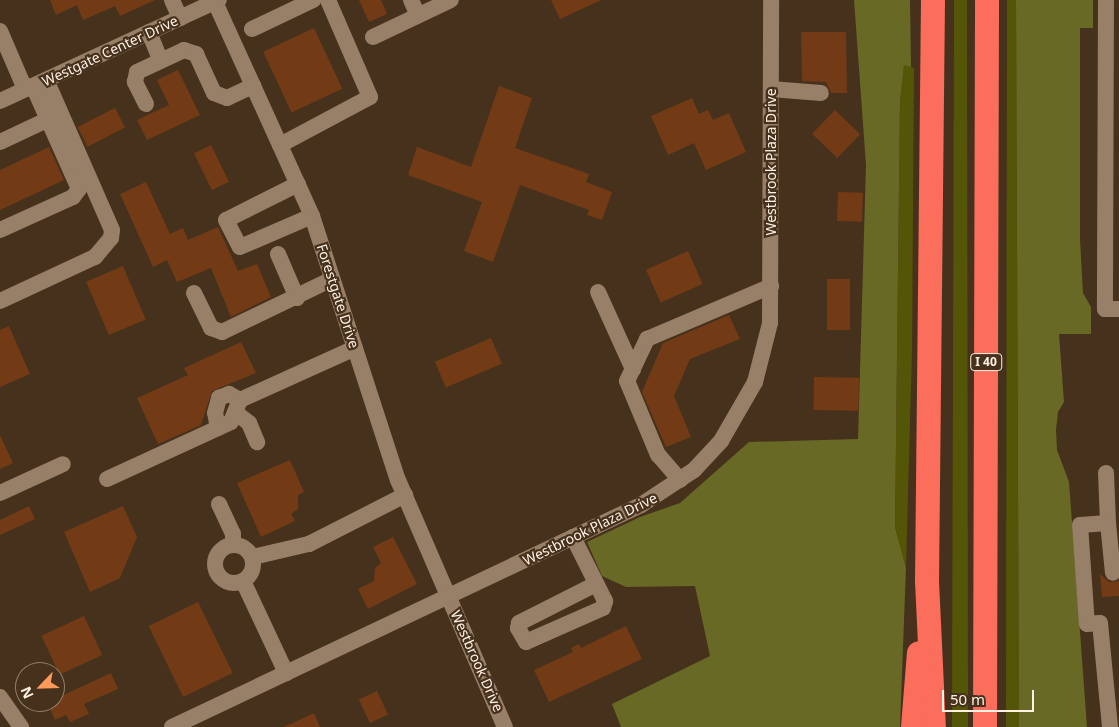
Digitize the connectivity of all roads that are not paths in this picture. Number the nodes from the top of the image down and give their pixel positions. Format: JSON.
{"nodes":[{"id":1,"x":172,"y":0,"type":"edge"},
{"id":2,"x":314,"y":0,"type":"edge"},
{"id":3,"x":328,"y":0,"type":"edge"},
{"id":4,"x":411,"y":0,"type":"edge"},
{"id":5,"x":452,"y":0,"type":"edge"},
{"id":6,"x":771,"y":0,"type":"edge"},
{"id":7,"x":933,"y":0,"type":"edge"},
{"id":8,"x":987,"y":0,"type":"edge"},
{"id":9,"x":1106,"y":0,"type":"edge"},
{"id":10,"x":217,"y":1,"type":"edge"},
{"id":11,"x":433,"y":4,"type":"edge"},
{"id":12,"x":418,"y":16,"type":"junction"},
{"id":13,"x":180,"y":18,"type":"junction"},
{"id":14,"x":252,"y":29,"type":"dead end"},
{"id":15,"x":0,"y":32,"type":"edge"},
{"id":16,"x":149,"y":32,"type":"junction"},
{"id":17,"x":372,"y":37,"type":"dead end"},
{"id":18,"x":162,"y":61,"type":"junction"},
{"id":19,"x":35,"y":85,"type":"junction"},
{"id":20,"x":253,"y":86,"type":"junction"},
{"id":21,"x":771,"y":89,"type":"junction"},
{"id":22,"x":822,"y":93,"type":"dead end"},
{"id":23,"x":0,"y":101,"type":"edge"},
{"id":24,"x":146,"y":104,"type":"dead end"},
{"id":25,"x":49,"y":119,"type":"junction"},
{"id":26,"x":0,"y":142,"type":"edge"},
{"id":27,"x":280,"y":145,"type":"junction"},
{"id":28,"x":298,"y":184,"type":"junction"},
{"id":29,"x":312,"y":216,"type":"junction"},
{"id":30,"x":0,"y":230,"type":"edge"},
{"id":31,"x":278,"y":254,"type":"dead end"},
{"id":32,"x":332,"y":279,"type":"junction"},
{"id":33,"x":771,"y":286,"type":"junction"},
{"id":34,"x":598,"y":292,"type":"dead end"},
{"id":35,"x":194,"y":293,"type":"dead end"},
{"id":36,"x":297,"y":298,"type":"junction"},
{"id":37,"x":0,"y":301,"type":"edge"},
{"id":38,"x":1119,"y":309,"type":"edge"},
{"id":39,"x":355,"y":348,"type":"junction"},
{"id":40,"x":633,"y":369,"type":"junction"},
{"id":41,"x":238,"y":406,"type":"junction"},
{"id":42,"x":257,"y":442,"type":"dead end"},
{"id":43,"x":63,"y":464,"type":"dead end"},
{"id":44,"x":1106,"y":473,"type":"dead end"},
{"id":45,"x":107,"y":478,"type":"dead end"},
{"id":46,"x":680,"y":480,"type":"junction"},
{"id":47,"x":0,"y":493,"type":"edge"},
{"id":48,"x":405,"y":495,"type":"junction"},
{"id":49,"x":219,"y":504,"type":"dead end"},
{"id":50,"x":1108,"y":523,"type":"junction"},
{"id":51,"x":574,"y":537,"type":"junction"},
{"id":52,"x":233,"y":544,"type":"junction"},
{"id":53,"x":253,"y":558,"type":"junction"},
{"id":54,"x":1113,"y":573,"type":"dead end"},
{"id":55,"x":242,"y":581,"type":"junction"},
{"id":56,"x":927,"y":581,"type":"junction"},
{"id":57,"x":596,"y":584,"type":"junction"},
{"id":58,"x":448,"y":596,"type":"junction"},
{"id":59,"x":286,"y":674,"type":"junction"},
{"id":60,"x":0,"y":697,"type":"edge"},
{"id":61,"x":986,"y":726,"type":"edge"},
{"id":62,"x":22,"y":727,"type":"edge"},
{"id":63,"x":172,"y":727,"type":"edge"},
{"id":64,"x":506,"y":727,"type":"edge"},
{"id":65,"x":913,"y":727,"type":"edge"},
{"id":66,"x":934,"y":727,"type":"edge"},
{"id":67,"x":1110,"y":727,"type":"edge"}],
"edges":[{"from":1,"to":13,"type":"street"},
{"from":2,"to":14,"type":"street"},
{"from":3,"to":27,"type":"street"},
{"from":4,"to":12,"type":"street"},
{"from":5,"to":11,"type":"street"},
{"from":6,"to":21,"type":"street","name":"Westbrook Plaza Drive"},
{"from":7,"to":56,"type":"highway"},
{"from":8,"to":61,"type":"highway","number":"I 40"},
{"from":9,"to":38,"type":"street"},
{"from":10,"to":13,"type":"street","name":"Westgate Center Drive"},
{"from":10,"to":20,"type":"street","name":"Forestgate Drive"},
{"from":11,"to":12,"type":"street"},
{"from":12,"to":17,"type":"street"},
{"from":13,"to":16,"type":"street","name":"Westgate Center Drive"},
{"from":15,"to":19,"type":"street"},
{"from":16,"to":18,"type":"street"},
{"from":16,"to":19,"type":"street","name":"Westgate Center Drive"},
{"from":18,"to":20,"type":"street"},
{"from":18,"to":24,"type":"street"},
{"from":19,"to":23,"type":"street","name":"Westgate Center Drive"},
{"from":19,"to":25,"type":"street"},
{"from":19,"to":37,"type":"street"},
{"from":20,"to":27,"type":"street","name":"Forestgate Drive"},
{"from":21,"to":22,"type":"street"},
{"from":21,"to":33,"type":"street","name":"Westbrook Plaza Drive"},
{"from":25,"to":26,"type":"street"},
{"from":25,"to":30,"type":"street"},
{"from":27,"to":28,"type":"street","name":"Forestgate Drive"},
{"from":28,"to":29,"type":"street","name":"Forestgate Drive"},
{"from":28,"to":29,"type":"street"},
{"from":29,"to":32,"type":"street","name":"Forestgate Drive"},
{"from":31,"to":36,"type":"street"},
{"from":32,"to":36,"type":"street"},
{"from":32,"to":39,"type":"street","name":"Forestgate Drive"},
{"from":33,"to":40,"type":"street"},
{"from":33,"to":46,"type":"street","name":"Westbrook Plaza Drive"},
{"from":34,"to":40,"type":"street"},
{"from":35,"to":36,"type":"street"},
{"from":39,"to":41,"type":"street"},
{"from":39,"to":48,"type":"street","name":"Forestgate Drive"},
{"from":40,"to":46,"type":"street"},
{"from":41,"to":42,"type":"street"},
{"from":41,"to":45,"type":"street"},
{"from":43,"to":47,"type":"street"},
{"from":44,"to":50,"type":"street"},
{"from":46,"to":51,"type":"street","name":"Westbrook Plaza Drive"},
{"from":48,"to":53,"type":"street"},
{"from":48,"to":58,"type":"street","name":"Forestgate Drive"},
{"from":49,"to":52,"type":"street"},
{"from":50,"to":54,"type":"street"},
{"from":50,"to":67,"type":"street"},
{"from":51,"to":57,"type":"street"},
{"from":51,"to":58,"type":"street","name":"Westbrook Plaza Drive"},
{"from":52,"to":53,"type":"street"},
{"from":52,"to":55,"type":"street"},
{"from":53,"to":55,"type":"street"},
{"from":55,"to":59,"type":"street"},
{"from":56,"to":65,"type":"highway"},
{"from":56,"to":66,"type":"highway"},
{"from":57,"to":57,"type":"street"},
{"from":58,"to":59,"type":"street","name":"Westbrook Plaza Drive"},
{"from":58,"to":64,"type":"street","name":"Westbrook Drive"},
{"from":59,"to":63,"type":"street","name":"Westbrook Plaza Drive"},
{"from":60,"to":62,"type":"street"}]}
